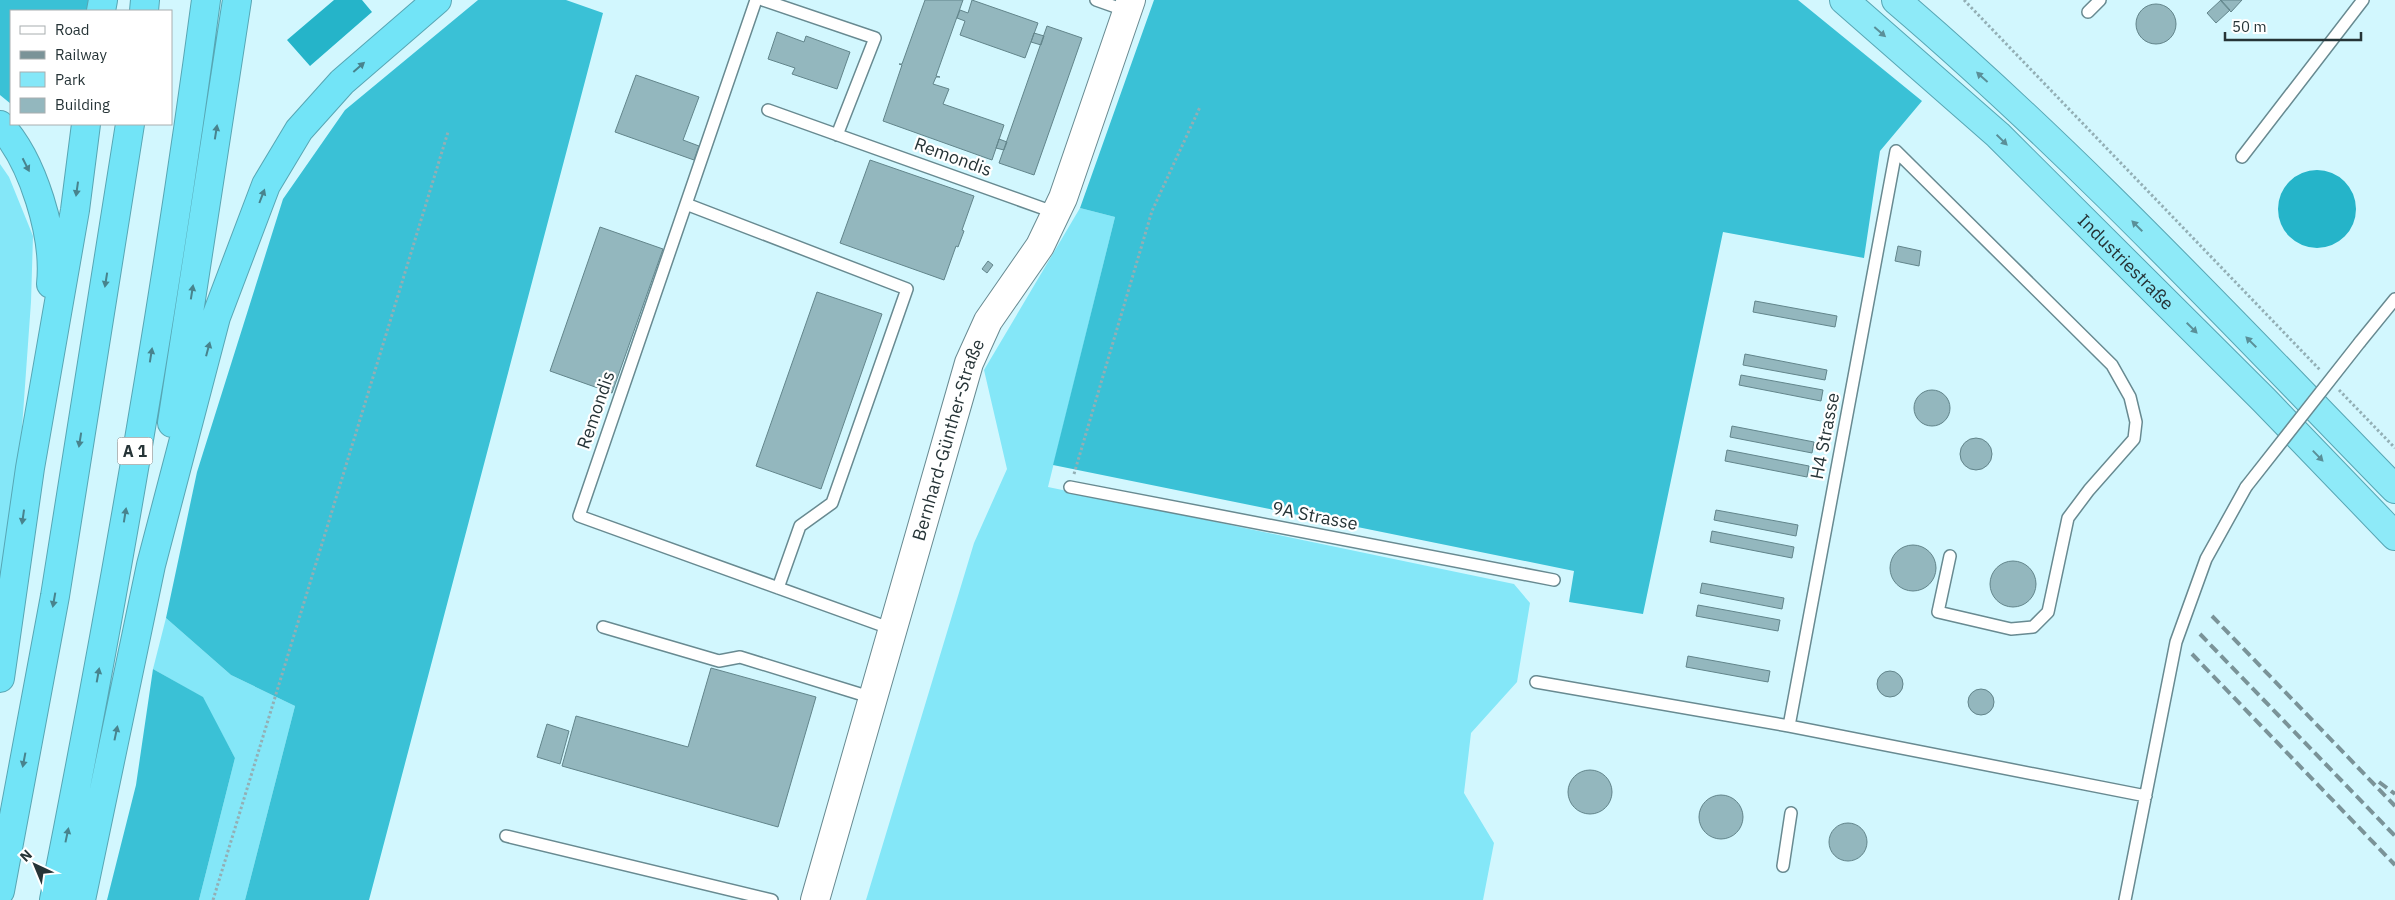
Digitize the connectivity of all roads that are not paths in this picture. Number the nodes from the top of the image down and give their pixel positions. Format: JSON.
{"nodes":[{"id":1,"x":206,"y":0,"type":"edge"},
{"id":2,"x":237,"y":0,"type":"edge"},
{"id":3,"x":437,"y":0,"type":"edge"},
{"id":4,"x":756,"y":0,"type":"edge"},
{"id":5,"x":764,"y":0,"type":"edge"},
{"id":6,"x":1096,"y":0,"type":"edge"},
{"id":7,"x":1844,"y":0,"type":"edge"},
{"id":8,"x":1896,"y":0,"type":"edge"},
{"id":9,"x":1908,"y":0,"type":"edge"},
{"id":10,"x":2100,"y":0,"type":"edge"},
{"id":11,"x":2363,"y":0,"type":"edge"},
{"id":12,"x":1129,"y":6,"type":"edge"},
{"id":13,"x":2088,"y":12,"type":"dead end"},
{"id":14,"x":1928,"y":26,"type":"junction"},
{"id":15,"x":768,"y":110,"type":"dead end"},
{"id":16,"x":0,"y":125,"type":"edge"},
{"id":17,"x":86,"y":125,"type":"edge"},
{"id":18,"x":130,"y":125,"type":"edge"},
{"id":19,"x":837,"y":135,"type":"junction"},
{"id":20,"x":2242,"y":157,"type":"dead end"},
{"id":21,"x":686,"y":204,"type":"junction"},
{"id":22,"x":1056,"y":213,"type":"junction"},
{"id":23,"x":2395,"y":299,"type":"edge"},
{"id":24,"x":30,"y":468,"type":"junction"},
{"id":25,"x":1070,"y":486,"type":"road end"},
{"id":26,"x":2395,"y":489,"type":"edge"},
{"id":27,"x":2395,"y":536,"type":"edge"},
{"id":28,"x":1950,"y":556,"type":"dead end"},
{"id":29,"x":151,"y":566,"type":"junction"},
{"id":30,"x":1554,"y":580,"type":"dead end"},
{"id":31,"x":778,"y":588,"type":"junction"},
{"id":32,"x":603,"y":627,"type":"dead end"},
{"id":33,"x":892,"y":629,"type":"junction"},
{"id":34,"x":0,"y":678,"type":"edge"},
{"id":35,"x":1536,"y":682,"type":"dead end"},
{"id":36,"x":873,"y":698,"type":"junction"},
{"id":37,"x":1789,"y":726,"type":"junction"},
{"id":38,"x":2146,"y":796,"type":"junction"},
{"id":39,"x":1791,"y":813,"type":"dead end"},
{"id":40,"x":506,"y":836,"type":"dead end"},
{"id":41,"x":1783,"y":866,"type":"dead end"},
{"id":42,"x":0,"y":891,"type":"edge"},
{"id":43,"x":54,"y":900,"type":"edge"},
{"id":44,"x":81,"y":900,"type":"edge"},
{"id":45,"x":772,"y":900,"type":"edge"},
{"id":46,"x":815,"y":900,"type":"edge"},
{"id":47,"x":2125,"y":900,"type":"edge"}],
"edges":[{"from":43,"to":1,"type":"highway","number":"A 1","one_way":true},
{"from":29,"to":2,"type":"highway","one_way":true},
{"from":29,"to":3,"type":"highway","one_way":true},
{"from":4,"to":21,"type":"lane","name":"Remondis"},
{"from":5,"to":19,"type":"lane"},
{"from":6,"to":12,"type":"lane"},
{"from":7,"to":27,"type":"highway","name":"Industriestraße","one_way":true},
{"from":8,"to":14,"type":"highway","name":"Industriestraße"},
{"from":9,"to":14,"type":"highway"},
{"from":10,"to":13,"type":"lane"},
{"from":11,"to":20,"type":"lane"},
{"from":12,"to":22,"type":"street","name":"Bernhard-Günther-Straße"},
{"from":26,"to":14,"type":"highway","name":"Industriestraße","one_way":true},
{"from":15,"to":19,"type":"lane","name":"Remondis"},
{"from":16,"to":24,"type":"highway","one_way":true},
{"from":17,"to":24,"type":"highway","one_way":true},
{"from":18,"to":42,"type":"highway","one_way":true},
{"from":19,"to":22,"type":"lane","name":"Remondis"},
{"from":21,"to":31,"type":"lane","name":"Remondis"},
{"from":21,"to":31,"type":"lane"},
{"from":22,"to":33,"type":"street","name":"Bernhard-Günther-Straße"},
{"from":23,"to":38,"type":"lane","bridge":true},
{"from":24,"to":34,"type":"highway","one_way":true},
{"from":25,"to":30,"type":"lane","name":"9A Strasse"},
{"from":28,"to":37,"type":"lane","name":"H4 Strasse"},
{"from":44,"to":29,"type":"highway","one_way":true},
{"from":31,"to":33,"type":"lane","name":"Remondis"},
{"from":32,"to":36,"type":"lane"},
{"from":33,"to":36,"type":"street","name":"Bernhard-Günther-Straße"},
{"from":35,"to":37,"type":"lane"},
{"from":36,"to":46,"type":"street","name":"Bernhard-Günther-Straße"},
{"from":37,"to":38,"type":"lane"},
{"from":38,"to":47,"type":"lane"},
{"from":39,"to":41,"type":"lane"},
{"from":40,"to":45,"type":"lane"}]}
